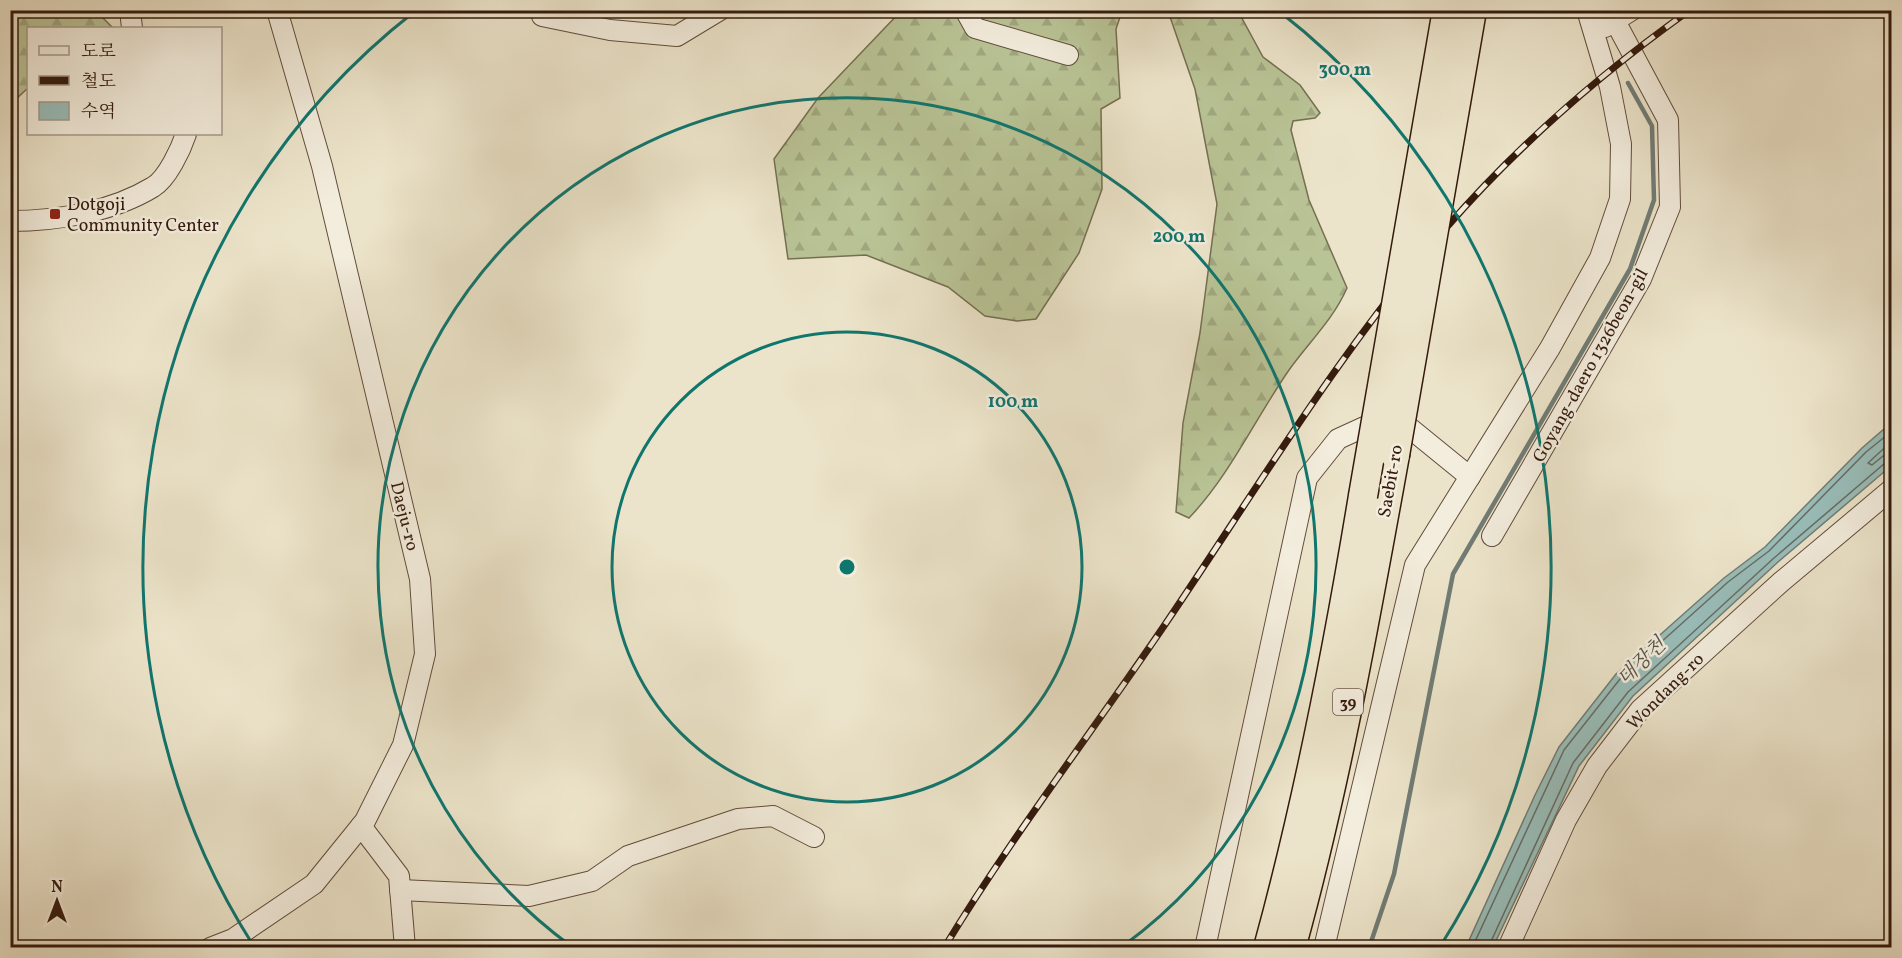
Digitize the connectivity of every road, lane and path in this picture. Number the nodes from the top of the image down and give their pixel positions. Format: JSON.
{"nodes":[{"id":1,"x":130,"y":10,"type":"edge"},
{"id":2,"x":277,"y":10,"type":"edge"},
{"id":3,"x":720,"y":10,"type":"edge"},
{"id":4,"x":965,"y":10,"type":"edge"},
{"id":5,"x":1447,"y":10,"type":"edge"},
{"id":6,"x":1472,"y":10,"type":"edge"},
{"id":7,"x":1572,"y":10,"type":"edge"},
{"id":8,"x":1587,"y":10,"type":"edge"},
{"id":9,"x":542,"y":16,"type":"dead end"},
{"id":10,"x":1624,"y":16,"type":"edge"},
{"id":11,"x":132,"y":27,"type":"edge"},
{"id":12,"x":1595,"y":33,"type":"junction"},
{"id":13,"x":1068,"y":55,"type":"dead end"},
{"id":14,"x":186,"y":135,"type":"edge"},
{"id":15,"x":10,"y":221,"type":"edge"},
{"id":16,"x":1470,"y":477,"type":"junction"},
{"id":17,"x":1892,"y":489,"type":"edge"},
{"id":18,"x":1492,"y":536,"type":"dead end"},
{"id":19,"x":361,"y":826,"type":"junction"},
{"id":20,"x":814,"y":837,"type":"dead end"},
{"id":21,"x":400,"y":890,"type":"junction"},
{"id":22,"x":210,"y":948,"type":"edge"},
{"id":23,"x":405,"y":948,"type":"edge"},
{"id":24,"x":1205,"y":948,"type":"edge"},
{"id":25,"x":1268,"y":948,"type":"edge"},
{"id":26,"x":1291,"y":948,"type":"edge"},
{"id":27,"x":1324,"y":948,"type":"edge"},
{"id":28,"x":1508,"y":948,"type":"edge"}],
"edges":[{"from":1,"to":11,"type":"street"},
{"from":2,"to":19,"type":"street","name":"Daeju-ro"},
{"from":3,"to":9,"type":"street"},
{"from":4,"to":13,"type":"street"},
{"from":5,"to":25,"type":"highway","name":"Saebit-ro","number":"39","bridge":true},
{"from":6,"to":26,"type":"highway","name":"Saebit-ro","number":"39","bridge":true},
{"from":7,"to":12,"type":"street"},
{"from":8,"to":12,"type":"street"},
{"from":10,"to":12,"type":"street","name":"Goyang-daero 1326beon-gil"},
{"from":10,"to":18,"type":"street","name":"Goyang-daero 1326beon-gil"},
{"from":12,"to":16,"type":"street"},
{"from":14,"to":15,"type":"street"},
{"from":16,"to":24,"type":"street"},
{"from":16,"to":27,"type":"street"},
{"from":17,"to":28,"type":"street","name":"Wondang-ro"},
{"from":19,"to":21,"type":"street"},
{"from":19,"to":22,"type":"street","name":"Daeju-ro"},
{"from":20,"to":21,"type":"street"},
{"from":21,"to":23,"type":"street"}]}
